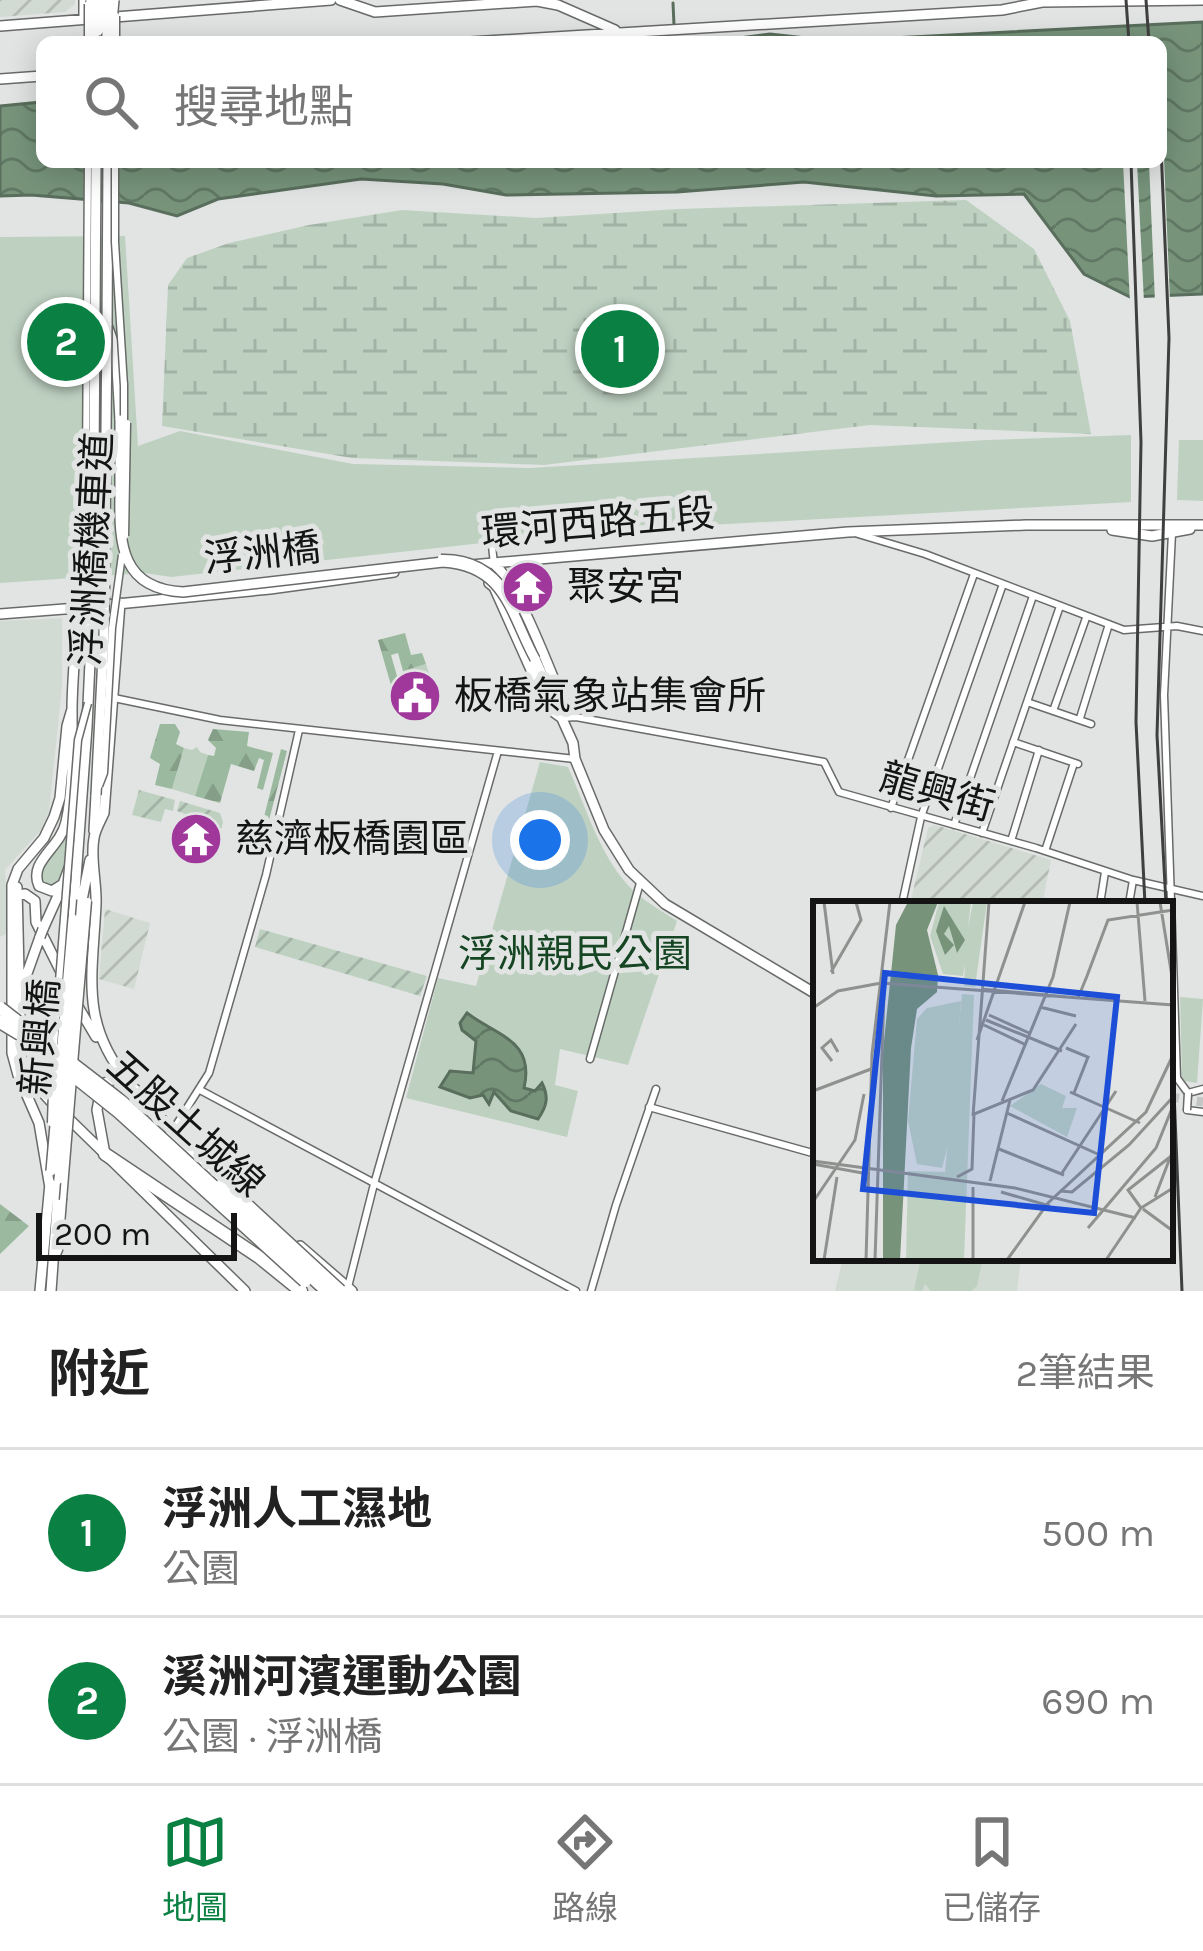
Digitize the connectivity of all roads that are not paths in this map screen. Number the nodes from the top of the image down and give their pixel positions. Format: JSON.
{"nodes":[{"id":1,"x":103,"y":0,"type":"edge"},
{"id":2,"x":331,"y":0,"type":"edge"},
{"id":3,"x":340,"y":0,"type":"edge"},
{"id":4,"x":1202,"y":0,"type":"edge"},
{"id":5,"x":1042,"y":2,"type":"edge"},
{"id":6,"x":124,"y":17,"type":"junction"},
{"id":7,"x":84,"y":19,"type":"junction"},
{"id":8,"x":0,"y":26,"type":"edge"},
{"id":9,"x":620,"y":32,"type":"junction"},
{"id":10,"x":94,"y":36,"type":"edge"},
{"id":11,"x":110,"y":36,"type":"edge"},
{"id":12,"x":560,"y":36,"type":"edge"},
{"id":13,"x":36,"y":76,"type":"edge"},
{"id":14,"x":0,"y":79,"type":"edge"},
{"id":15,"x":92,"y":168,"type":"edge"},
{"id":16,"x":111,"y":168,"type":"edge"},
{"id":17,"x":111,"y":168,"type":"edge"},
{"id":18,"x":106,"y":326,"type":"junction"},
{"id":19,"x":124,"y":383,"type":"junction"},
{"id":20,"x":1088,"y":526,"type":"junction"},
{"id":21,"x":1203,"y":526,"type":"edge"},
{"id":22,"x":853,"y":532,"type":"junction"},
{"id":23,"x":1172,"y":533,"type":"junction"},
{"id":24,"x":492,"y":546,"type":"dead end"},
{"id":25,"x":494,"y":564,"type":"junction"},
{"id":26,"x":458,"y":565,"type":"junction"},
{"id":27,"x":974,"y":573,"type":"junction"},
{"id":28,"x":1003,"y":584,"type":"junction"},
{"id":29,"x":494,"y":587,"type":"junction"},
{"id":30,"x":1033,"y":596,"type":"junction"},
{"id":31,"x":121,"y":603,"type":"junction"},
{"id":32,"x":1060,"y":606,"type":"junction"},
{"id":33,"x":76,"y":608,"type":"junction"},
{"id":34,"x":0,"y":614,"type":"edge"},
{"id":35,"x":1086,"y":616,"type":"junction"},
{"id":36,"x":1109,"y":624,"type":"junction"},
{"id":37,"x":1166,"y":627,"type":"junction"},
{"id":38,"x":1203,"y":631,"type":"edge"},
{"id":39,"x":536,"y":659,"type":"junction"},
{"id":40,"x":114,"y":698,"type":"junction"},
{"id":41,"x":1027,"y":702,"type":"junction"},
{"id":42,"x":88,"y":703,"type":"junction"},
{"id":43,"x":1053,"y":711,"type":"junction"},
{"id":44,"x":562,"y":718,"type":"junction"},
{"id":45,"x":1080,"y":718,"type":"junction"},
{"id":46,"x":1091,"y":724,"type":"dead end"},
{"id":47,"x":299,"y":730,"type":"junction"},
{"id":48,"x":1013,"y":742,"type":"junction"},
{"id":49,"x":70,"y":750,"type":"junction"},
{"id":50,"x":1039,"y":750,"type":"junction"},
{"id":51,"x":498,"y":751,"type":"junction"},
{"id":52,"x":575,"y":759,"type":"junction"},
{"id":53,"x":96,"y":795,"type":"junction"},
{"id":54,"x":890,"y":808,"type":"junction"},
{"id":55,"x":922,"y":817,"type":"junction"},
{"id":56,"x":954,"y":825,"type":"junction"},
{"id":57,"x":982,"y":833,"type":"junction"},
{"id":58,"x":93,"y":839,"type":"junction"},
{"id":59,"x":1011,"y":842,"type":"junction"},
{"id":60,"x":77,"y":844,"type":"junction"},
{"id":61,"x":1045,"y":851,"type":"junction"},
{"id":62,"x":1105,"y":872,"type":"junction"},
{"id":63,"x":1133,"y":880,"type":"junction"},
{"id":64,"x":640,"y":883,"type":"junction"},
{"id":65,"x":63,"y":884,"type":"junction"},
{"id":66,"x":1170,"y":889,"type":"junction"},
{"id":67,"x":15,"y":895,"type":"junction"},
{"id":68,"x":1203,"y":896,"type":"edge"},
{"id":69,"x":85,"y":901,"type":"junction"},
{"id":70,"x":903,"y":901,"type":"edge"},
{"id":71,"x":1100,"y":901,"type":"edge"},
{"id":72,"x":1130,"y":901,"type":"edge"},
{"id":73,"x":1171,"y":901,"type":"edge"},
{"id":74,"x":1173,"y":960,"type":"edge"},
{"id":75,"x":813,"y":992,"type":"edge"},
{"id":76,"x":21,"y":996,"type":"junction"},
{"id":77,"x":0,"y":1008,"type":"edge"},
{"id":78,"x":0,"y":1022,"type":"edge"},
{"id":79,"x":590,"y":1060,"type":"dead end"},
{"id":80,"x":112,"y":1062,"type":"junction"},
{"id":81,"x":135,"y":1089,"type":"junction"},
{"id":82,"x":656,"y":1089,"type":"dead end"},
{"id":83,"x":200,"y":1090,"type":"junction"},
{"id":84,"x":1203,"y":1092,"type":"edge"},
{"id":85,"x":1188,"y":1093,"type":"junction"},
{"id":86,"x":649,"y":1107,"type":"junction"},
{"id":87,"x":1203,"y":1112,"type":"edge"},
{"id":88,"x":172,"y":1131,"type":"junction"},
{"id":89,"x":813,"y":1153,"type":"edge"},
{"id":90,"x":105,"y":1154,"type":"junction"},
{"id":91,"x":52,"y":1158,"type":"junction"},
{"id":92,"x":55,"y":1175,"type":"junction"},
{"id":93,"x":374,"y":1184,"type":"junction"},
{"id":94,"x":50,"y":1188,"type":"junction"},
{"id":95,"x":53,"y":1262,"type":"junction"},
{"id":96,"x":340,"y":1290,"type":"edge"},
{"id":97,"x":40,"y":1291,"type":"edge"},
{"id":98,"x":51,"y":1291,"type":"edge"},
{"id":99,"x":245,"y":1291,"type":"edge"},
{"id":100,"x":301,"y":1291,"type":"edge"},
{"id":101,"x":315,"y":1291,"type":"edge"},
{"id":102,"x":576,"y":1291,"type":"edge"},
{"id":103,"x":591,"y":1291,"type":"edge"}],
"edges":[{"from":1,"to":6,"type":"main road"},
{"from":1,"to":7,"type":"main road"},
{"from":1,"to":10,"type":"main road","bridge":true},
{"from":1,"to":11,"type":"main road","bridge":true},
{"from":2,"to":6,"type":"main road"},
{"from":3,"to":9,"type":"main road"},
{"from":4,"to":5,"type":"main road"},
{"from":5,"to":9,"type":"main road"},
{"from":6,"to":7,"type":"main road"},
{"from":7,"to":8,"type":"main road"},
{"from":9,"to":12,"type":"main road"},
{"from":13,"to":14,"type":"main road"},
{"from":15,"to":42,"type":"main road","bridge":true},
{"from":16,"to":18,"type":"main road","name":"浮洲橋","bridge":true},
{"from":17,"to":19,"type":"street","name":"浮洲橋機車道","bridge":true},
{"from":18,"to":39,"type":"main road","name":"浮洲橋","bridge":true},
{"from":18,"to":53,"type":"main road","name":"浮洲橋","bridge":true},
{"from":19,"to":39,"type":"street","bridge":true},
{"from":19,"to":53,"type":"street","name":"浮洲橋機車道","bridge":true},
{"from":20,"to":21,"type":"main road","name":"環河西路五段"},
{"from":20,"to":22,"type":"main road","name":"環河西路五段"},
{"from":20,"to":23,"type":"main road"},
{"from":21,"to":23,"type":"main road"},
{"from":22,"to":25,"type":"main road","name":"環河西路五段"},
{"from":22,"to":27,"type":"street"},
{"from":23,"to":37,"type":"street"},
{"from":24,"to":25,"type":"street"},
{"from":25,"to":26,"type":"main road","name":"環河西路五段"},
{"from":25,"to":29,"type":"main road"},
{"from":25,"to":44,"type":"main road"},
{"from":26,"to":29,"type":"main road"},
{"from":26,"to":31,"type":"main road","name":"環河西路五段"},
{"from":27,"to":28,"type":"street"},
{"from":27,"to":54,"type":"street"},
{"from":28,"to":30,"type":"street"},
{"from":28,"to":55,"type":"street"},
{"from":29,"to":44,"type":"main road"},
{"from":30,"to":32,"type":"street"},
{"from":30,"to":56,"type":"street"},
{"from":31,"to":33,"type":"main road","name":"環河西路五段"},
{"from":31,"to":40,"type":"main road"},
{"from":32,"to":35,"type":"street"},
{"from":32,"to":41,"type":"street"},
{"from":33,"to":34,"type":"main road","name":"環河西路五段"},
{"from":33,"to":49,"type":"main road"},
{"from":35,"to":36,"type":"street"},
{"from":35,"to":43,"type":"street"},
{"from":36,"to":37,"type":"street"},
{"from":36,"to":45,"type":"street"},
{"from":37,"to":38,"type":"street"},
{"from":37,"to":66,"type":"street"},
{"from":39,"to":44,"type":"main road","name":"浮洲橋"},
{"from":40,"to":47,"type":"street"},
{"from":40,"to":58,"type":"main road"},
{"from":41,"to":43,"type":"street"},
{"from":41,"to":48,"type":"street"},
{"from":42,"to":60,"type":"main road","bridge":true},
{"from":42,"to":91,"type":"street","bridge":true},
{"from":43,"to":45,"type":"street"},
{"from":44,"to":52,"type":"main road"},
{"from":44,"to":54,"type":"street","name":"龍興街"},
{"from":45,"to":46,"type":"street"},
{"from":47,"to":51,"type":"street"},
{"from":47,"to":83,"type":"street"},
{"from":48,"to":50,"type":"street"},
{"from":48,"to":57,"type":"street"},
{"from":49,"to":65,"type":"main road"},
{"from":49,"to":67,"type":"main road"},
{"from":50,"to":59,"type":"street"},
{"from":50,"to":61,"type":"street"},
{"from":51,"to":52,"type":"street"},
{"from":51,"to":93,"type":"street"},
{"from":52,"to":64,"type":"main road"},
{"from":53,"to":58,"type":"main road","name":"浮洲橋"},
{"from":54,"to":55,"type":"street","name":"龍興街"},
{"from":55,"to":56,"type":"street","name":"龍興街"},
{"from":55,"to":70,"type":"street"},
{"from":56,"to":57,"type":"street","name":"龍興街"},
{"from":57,"to":59,"type":"street","name":"龍興街"},
{"from":58,"to":69,"type":"main road","name":"新興橋"},
{"from":58,"to":80,"type":"main road"},
{"from":59,"to":61,"type":"street","name":"龍興街"},
{"from":60,"to":65,"type":"main road"},
{"from":60,"to":91,"type":"main road","name":"新興橋","bridge":true},
{"from":61,"to":62,"type":"street","name":"龍興街"},
{"from":62,"to":63,"type":"street","name":"龍興街"},
{"from":62,"to":71,"type":"street"},
{"from":63,"to":66,"type":"street","name":"龍興街"},
{"from":63,"to":72,"type":"street"},
{"from":64,"to":75,"type":"main road"},
{"from":64,"to":79,"type":"street"},
{"from":65,"to":76,"type":"main road"},
{"from":66,"to":68,"type":"street","name":"龍興街"},
{"from":66,"to":73,"type":"street"},
{"from":67,"to":76,"type":"main road"},
{"from":67,"to":80,"type":"main road"},
{"from":67,"to":94,"type":"main road"},
{"from":69,"to":92,"type":"main road","name":"新興橋","bridge":true},
{"from":69,"to":95,"type":"street","bridge":true},
{"from":74,"to":85,"type":"street"},
{"from":76,"to":90,"type":"main road"},
{"from":77,"to":96,"type":"highway","name":"五股土城線","bridge":true},
{"from":78,"to":101,"type":"highway","name":"五股土城線","bridge":true},
{"from":80,"to":81,"type":"main road"},
{"from":81,"to":88,"type":"main road"},
{"from":81,"to":90,"type":"main road"},
{"from":82,"to":86,"type":"street"},
{"from":83,"to":88,"type":"street"},
{"from":83,"to":93,"type":"street"},
{"from":84,"to":85,"type":"street"},
{"from":85,"to":87,"type":"street","bridge":true},
{"from":86,"to":89,"type":"street"},
{"from":86,"to":103,"type":"street"},
{"from":88,"to":96,"type":"main road"},
{"from":88,"to":96,"type":"highway","bridge":true},
{"from":90,"to":99,"type":"main road"},
{"from":90,"to":100,"type":"highway"},
{"from":91,"to":92,"type":"main road","name":"新興橋","bridge":true},
{"from":92,"to":94,"type":"main road"},
{"from":92,"to":95,"type":"main road"},
{"from":93,"to":96,"type":"street"},
{"from":93,"to":102,"type":"street"},
{"from":94,"to":97,"type":"main road"},
{"from":95,"to":98,"type":"main road"}]}
